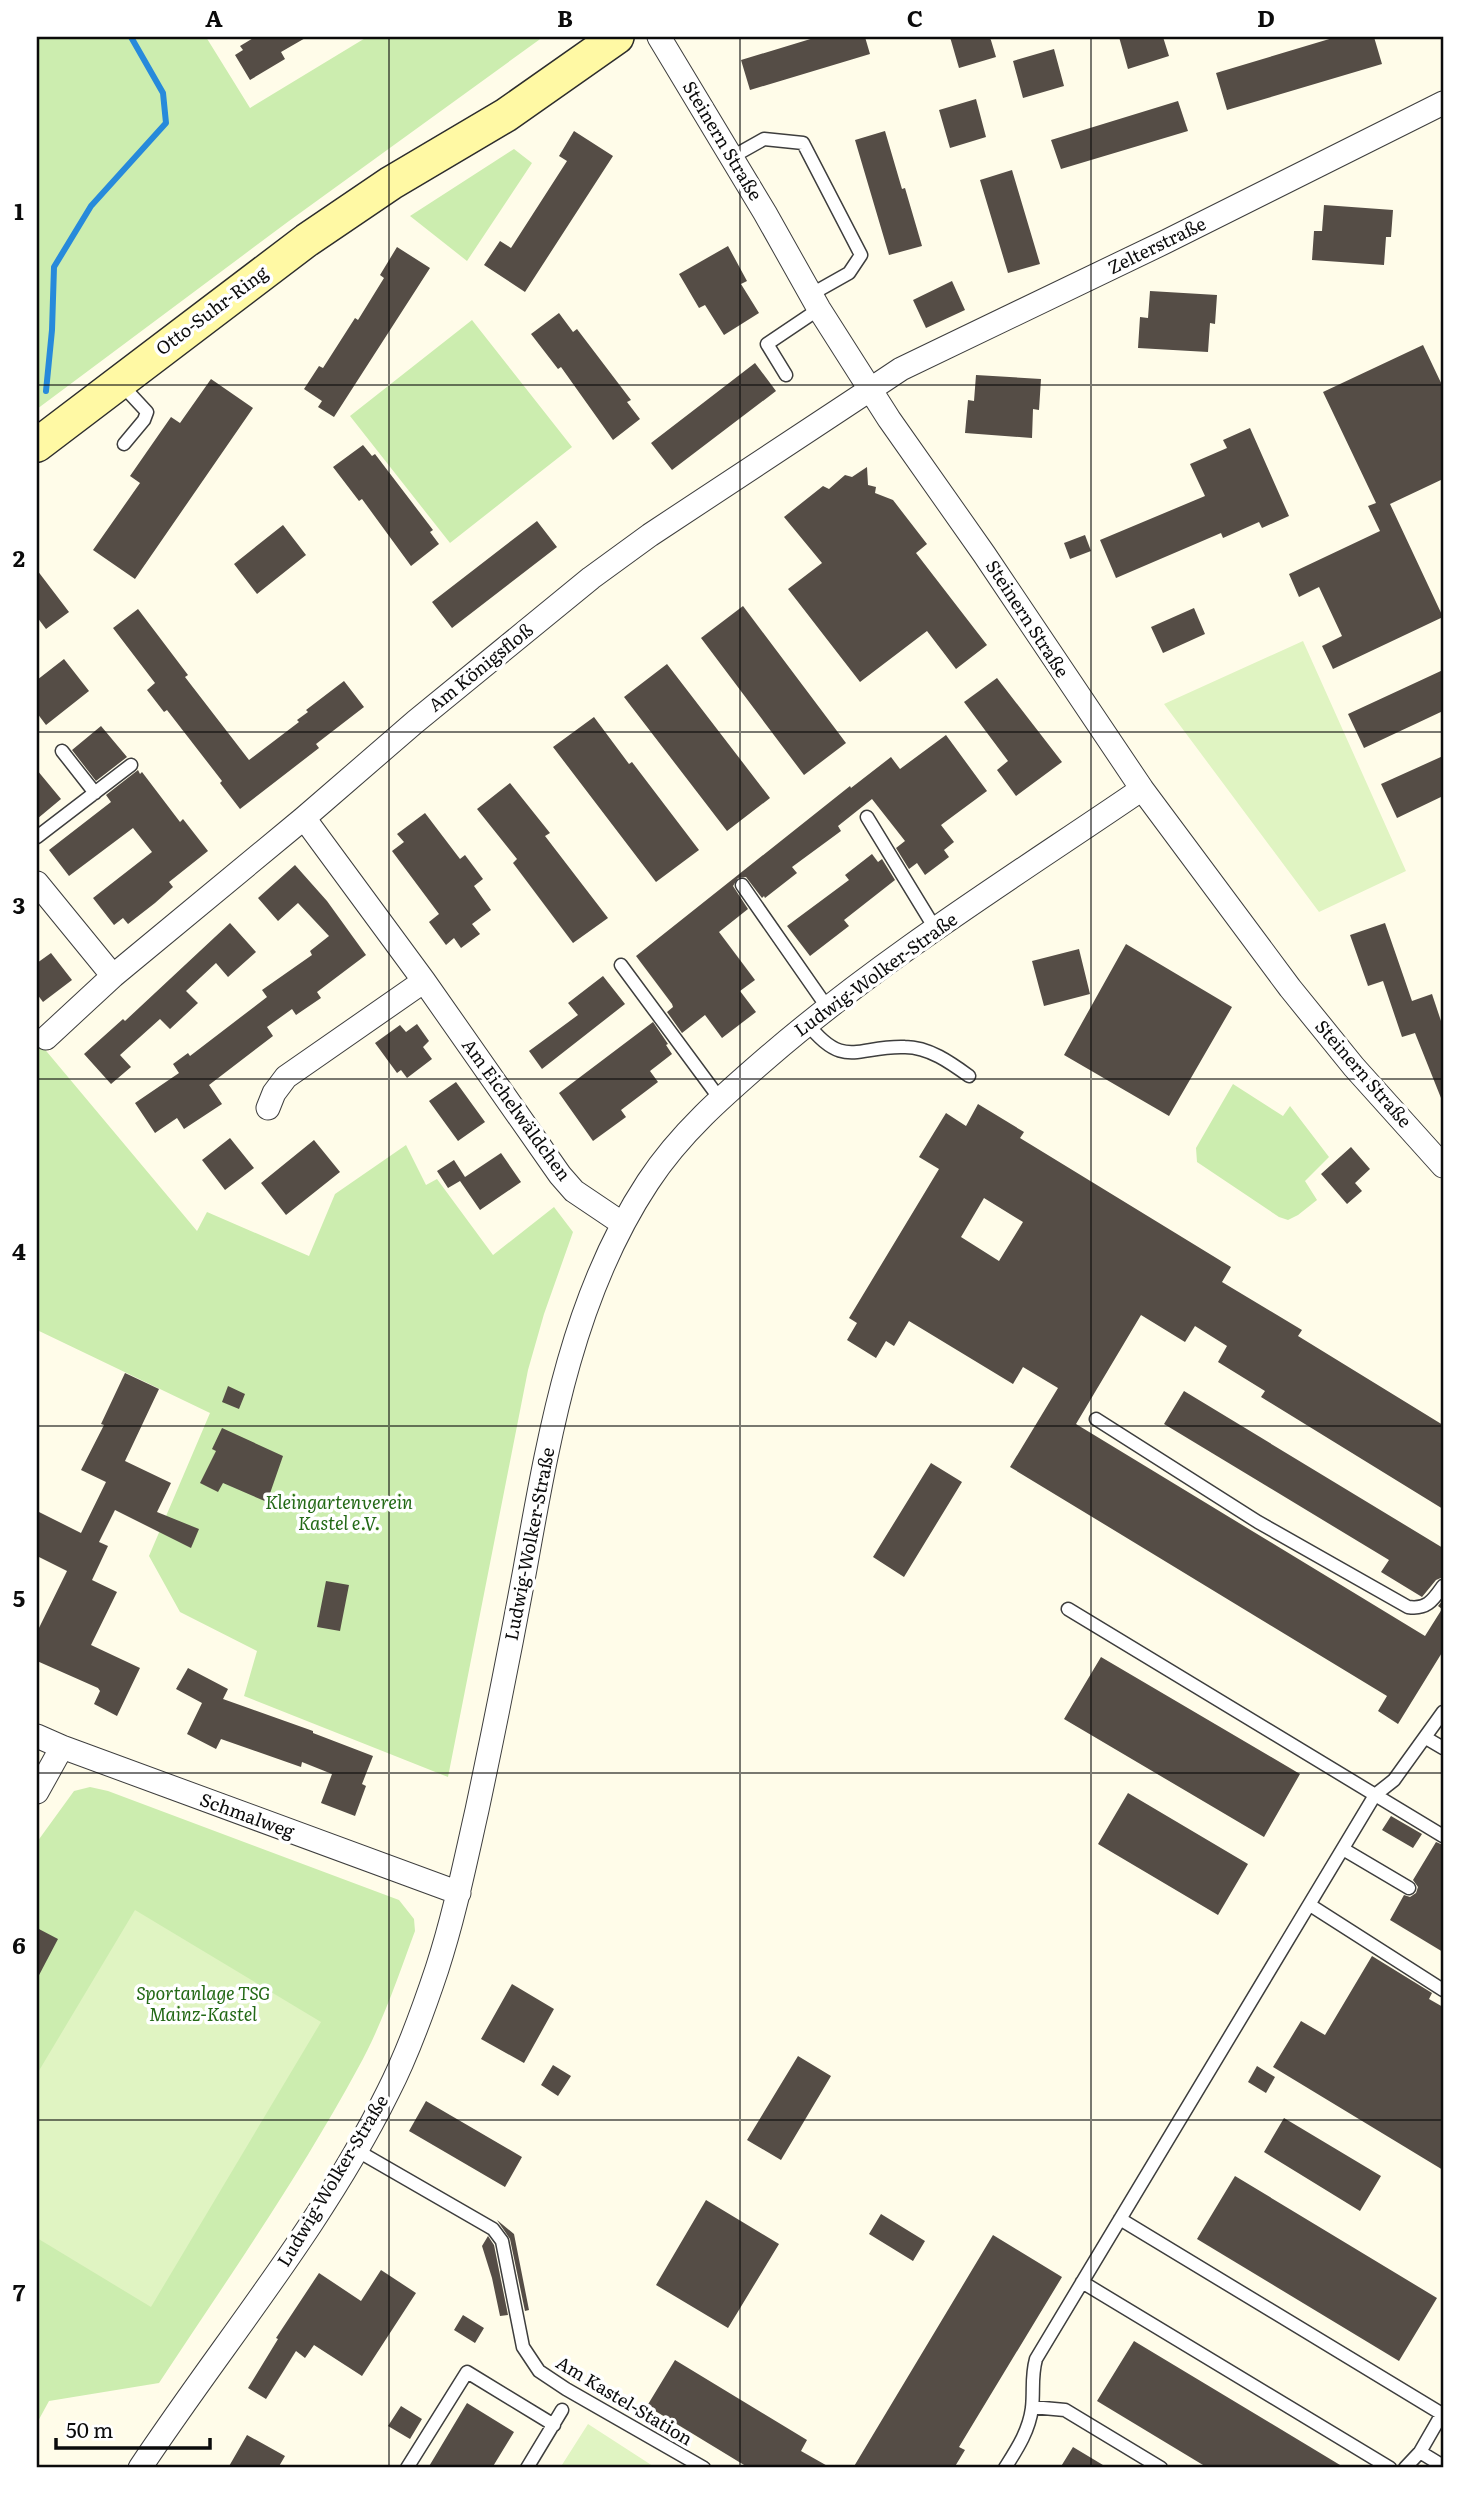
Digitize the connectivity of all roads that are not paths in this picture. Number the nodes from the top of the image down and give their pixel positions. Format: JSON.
{"nodes":[{"id":1,"x":581,"y":37,"type":"edge"},
{"id":2,"x":617,"y":37,"type":"edge"},
{"id":3,"x":659,"y":37,"type":"edge"},
{"id":4,"x":1443,"y":103,"type":"edge"},
{"id":5,"x":732,"y":158,"type":"junction"},
{"id":6,"x":391,"y":183,"type":"junction"},
{"id":7,"x":814,"y":302,"type":"junction"},
{"id":8,"x":786,"y":375,"type":"dead end"},
{"id":9,"x":119,"y":382,"type":"junction"},
{"id":10,"x":871,"y":389,"type":"junction"},
{"id":11,"x":124,"y":444,"type":"dead end"},
{"id":12,"x":37,"y":445,"type":"edge"},
{"id":13,"x":62,"y":751,"type":"dead end"},
{"id":14,"x":131,"y":765,"type":"dead end"},
{"id":15,"x":1142,"y":789,"type":"junction"},
{"id":16,"x":95,"y":793,"type":"junction"},
{"id":17,"x":867,"y":817,"type":"dead end"},
{"id":18,"x":304,"y":818,"type":"junction"},
{"id":19,"x":37,"y":837,"type":"edge"},
{"id":20,"x":37,"y":883,"type":"edge"},
{"id":21,"x":742,"y":885,"type":"dead end"},
{"id":22,"x":936,"y":930,"type":"junction"},
{"id":23,"x":621,"y":965,"type":"dead end"},
{"id":24,"x":113,"y":976,"type":"junction"},
{"id":25,"x":424,"y":981,"type":"junction"},
{"id":26,"x":827,"y":1007,"type":"junction"},
{"id":27,"x":807,"y":1023,"type":"junction"},
{"id":28,"x":46,"y":1038,"type":"dead end"},
{"id":29,"x":969,"y":1076,"type":"dead end"},
{"id":30,"x":720,"y":1098,"type":"junction"},
{"id":31,"x":268,"y":1108,"type":"dead end"},
{"id":32,"x":1443,"y":1166,"type":"edge"},
{"id":33,"x":623,"y":1224,"type":"junction"},
{"id":34,"x":1096,"y":1419,"type":"dead end"},
{"id":35,"x":1443,"y":1586,"type":"edge"},
{"id":36,"x":1068,"y":1609,"type":"dead end"},
{"id":37,"x":1443,"y":1712,"type":"edge"},
{"id":38,"x":37,"y":1736,"type":"edge"},
{"id":39,"x":1426,"y":1738,"type":"junction"},
{"id":40,"x":62,"y":1747,"type":"junction"},
{"id":41,"x":1443,"y":1748,"type":"edge"},
{"id":42,"x":37,"y":1792,"type":"edge"},
{"id":43,"x":1376,"y":1795,"type":"junction"},
{"id":44,"x":1443,"y":1836,"type":"edge"},
{"id":45,"x":1343,"y":1849,"type":"junction"},
{"id":46,"x":1409,"y":1888,"type":"dead end"},
{"id":47,"x":458,"y":1894,"type":"junction"},
{"id":48,"x":1310,"y":1905,"type":"junction"},
{"id":49,"x":1443,"y":1990,"type":"edge"},
{"id":50,"x":356,"y":2150,"type":"junction"},
{"id":51,"x":1120,"y":2219,"type":"junction"},
{"id":52,"x":1082,"y":2282,"type":"junction"},
{"id":53,"x":1032,"y":2407,"type":"junction"},
{"id":54,"x":562,"y":2410,"type":"dead end"},
{"id":55,"x":1443,"y":2413,"type":"edge"},
{"id":56,"x":554,"y":2425,"type":"junction"},
{"id":57,"x":1420,"y":2452,"type":"junction"},
{"id":58,"x":1443,"y":2466,"type":"edge"},
{"id":59,"x":141,"y":2468,"type":"edge"},
{"id":60,"x":407,"y":2468,"type":"edge"},
{"id":61,"x":527,"y":2468,"type":"edge"},
{"id":62,"x":704,"y":2468,"type":"edge"},
{"id":63,"x":1005,"y":2468,"type":"edge"},
{"id":64,"x":1161,"y":2468,"type":"edge"},
{"id":65,"x":1390,"y":2468,"type":"edge"},
{"id":66,"x":1405,"y":2468,"type":"edge"}],
"edges":[{"from":1,"to":6,"type":"street","name":"Otto-Suhr-Ring"},
{"from":2,"to":6,"type":"street","name":"Otto-Suhr-Ring"},
{"from":3,"to":5,"type":"street","name":"Steinern Straße"},
{"from":4,"to":10,"type":"street","name":"Zelterstraße"},
{"from":5,"to":7,"type":"street","name":"Steinern Straße"},
{"from":5,"to":7,"type":"lane"},
{"from":6,"to":9,"type":"street","name":"Otto-Suhr-Ring"},
{"from":7,"to":8,"type":"lane"},
{"from":7,"to":10,"type":"street","name":"Steinern Straße"},
{"from":9,"to":11,"type":"lane"},
{"from":9,"to":12,"type":"street","name":"Otto-Suhr-Ring"},
{"from":10,"to":15,"type":"street","name":"Steinern Straße"},
{"from":10,"to":18,"type":"street","name":"Am Königsfloß"},
{"from":13,"to":16,"type":"lane"},
{"from":14,"to":16,"type":"lane"},
{"from":15,"to":22,"type":"street","name":"Ludwig-Wolker-Straße"},
{"from":15,"to":32,"type":"street","name":"Steinern Straße"},
{"from":16,"to":19,"type":"lane"},
{"from":17,"to":22,"type":"lane"},
{"from":18,"to":24,"type":"street","name":"Am Königsfloß"},
{"from":18,"to":25,"type":"street","name":"Am Eichelwäldchen"},
{"from":20,"to":24,"type":"street"},
{"from":21,"to":26,"type":"lane"},
{"from":22,"to":26,"type":"street","name":"Ludwig-Wolker-Straße"},
{"from":23,"to":30,"type":"lane"},
{"from":24,"to":28,"type":"street","name":"Am Königsfloß"},
{"from":25,"to":31,"type":"street"},
{"from":25,"to":33,"type":"street","name":"Am Eichelwäldchen"},
{"from":26,"to":27,"type":"street","name":"Ludwig-Wolker-Straße"},
{"from":27,"to":29,"type":"lane"},
{"from":27,"to":30,"type":"street","name":"Ludwig-Wolker-Straße"},
{"from":30,"to":33,"type":"street","name":"Ludwig-Wolker-Straße"},
{"from":33,"to":47,"type":"street","name":"Ludwig-Wolker-Straße"},
{"from":34,"to":35,"type":"lane"},
{"from":36,"to":43,"type":"lane"},
{"from":37,"to":39,"type":"lane"},
{"from":38,"to":40,"type":"street","name":"Schmalweg"},
{"from":39,"to":41,"type":"lane"},
{"from":39,"to":43,"type":"lane"},
{"from":40,"to":42,"type":"street"},
{"from":40,"to":47,"type":"street","name":"Schmalweg"},
{"from":43,"to":44,"type":"lane"},
{"from":43,"to":45,"type":"lane"},
{"from":45,"to":46,"type":"lane"},
{"from":45,"to":48,"type":"lane"},
{"from":47,"to":50,"type":"street","name":"Ludwig-Wolker-Straße"},
{"from":48,"to":49,"type":"lane"},
{"from":48,"to":51,"type":"lane"},
{"from":50,"to":59,"type":"street","name":"Ludwig-Wolker-Straße"},
{"from":50,"to":62,"type":"lane","name":"Am Kastel-Station"},
{"from":51,"to":52,"type":"lane"},
{"from":51,"to":55,"type":"lane"},
{"from":52,"to":53,"type":"lane"},
{"from":52,"to":65,"type":"lane"},
{"from":53,"to":63,"type":"lane"},
{"from":53,"to":64,"type":"lane"},
{"from":54,"to":56,"type":"lane"},
{"from":55,"to":57,"type":"lane"},
{"from":56,"to":60,"type":"lane"},
{"from":56,"to":61,"type":"lane"},
{"from":57,"to":58,"type":"lane"},
{"from":57,"to":66,"type":"lane"}]}
